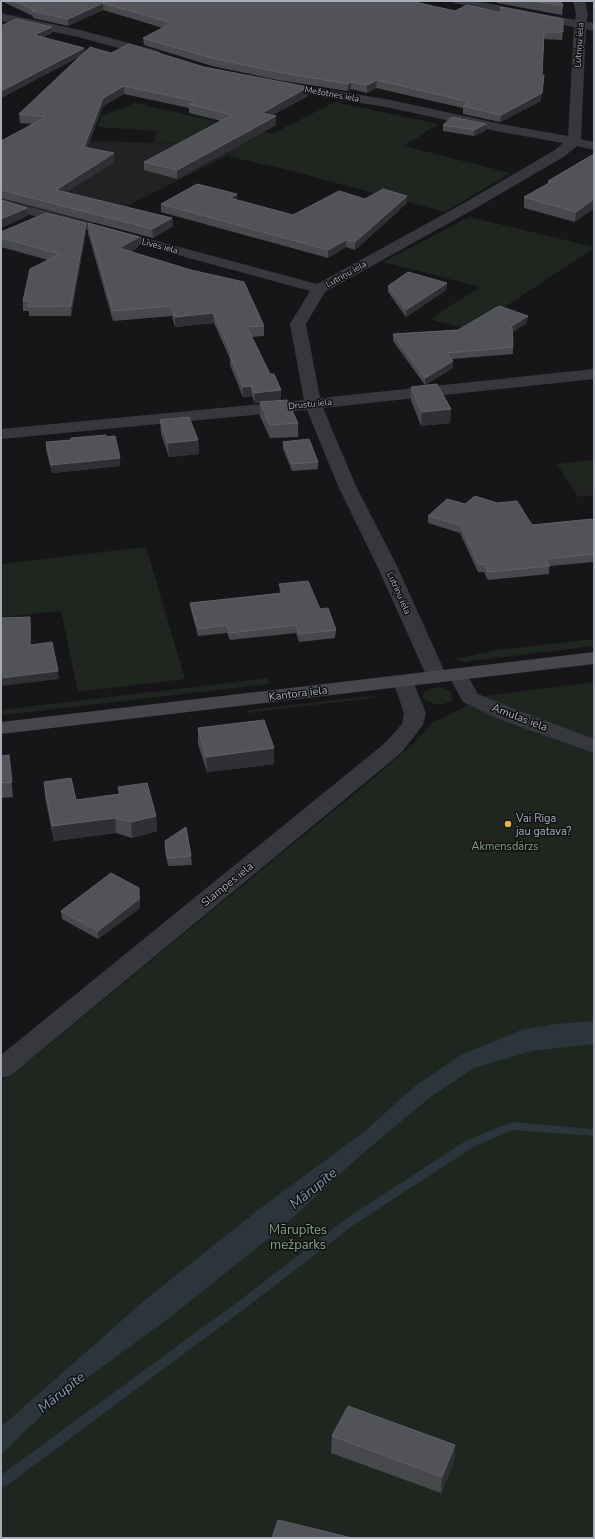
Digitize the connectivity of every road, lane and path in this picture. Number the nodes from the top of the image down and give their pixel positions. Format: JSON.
{"nodes":[{"id":1,"x":458,"y":1,"type":"edge"},
{"id":2,"x":579,"y":1,"type":"edge"},
{"id":3,"x":1,"y":17,"type":"edge"},
{"id":4,"x":587,"y":25,"type":"edge"},
{"id":5,"x":164,"y":56,"type":"edge"},
{"id":6,"x":264,"y":82,"type":"edge"},
{"id":7,"x":574,"y":141,"type":"junction"},
{"id":8,"x":594,"y":146,"type":"edge"},
{"id":9,"x":1,"y":203,"type":"edge"},
{"id":10,"x":46,"y":215,"type":"junction"},
{"id":11,"x":27,"y":224,"type":"edge"},
{"id":12,"x":319,"y":289,"type":"junction"},
{"id":13,"x":594,"y":374,"type":"edge"},
{"id":14,"x":313,"y":404,"type":"junction"},
{"id":15,"x":1,"y":434,"type":"edge"},
{"id":16,"x":594,"y":658,"type":"edge"},
{"id":17,"x":458,"y":675,"type":"junction"},
{"id":18,"x":437,"y":677,"type":"junction"},
{"id":19,"x":404,"y":681,"type":"junction"},
{"id":20,"x":1,"y":728,"type":"edge"},
{"id":21,"x":594,"y":746,"type":"edge"},
{"id":22,"x":1,"y":1069,"type":"edge"}],
"edges":[{"from":1,"to":4,"type":"street"},
{"from":2,"to":4,"type":"street","name":"Lutriņu iela"},
{"from":3,"to":5,"type":"street"},
{"from":4,"to":7,"type":"street","name":"Lutriņu iela"},
{"from":6,"to":7,"type":"street","name":"Mežotnes iela"},
{"from":7,"to":8,"type":"street","name":"Mežotnes iela"},
{"from":7,"to":12,"type":"street","name":"Lutriņu iela"},
{"from":9,"to":10,"type":"street","name":"Līves iela"},
{"from":10,"to":11,"type":"street"},
{"from":10,"to":12,"type":"street","name":"Līves iela"},
{"from":12,"to":14,"type":"street","name":"Lutriņu iela"},
{"from":13,"to":14,"type":"street","name":"Drustu iela"},
{"from":14,"to":15,"type":"street","name":"Drustu iela"},
{"from":14,"to":18,"type":"street","name":"Lutriņu iela"},
{"from":16,"to":17,"type":"main road","name":"Kantora iela"},
{"from":17,"to":18,"type":"main road","name":"Kantora iela"},
{"from":17,"to":21,"type":"street","name":"Amulas iela"},
{"from":18,"to":19,"type":"main road","name":"Kantora iela"},
{"from":19,"to":20,"type":"main road","name":"Kantora iela"},
{"from":19,"to":22,"type":"street","name":"Slampes iela"}]}
